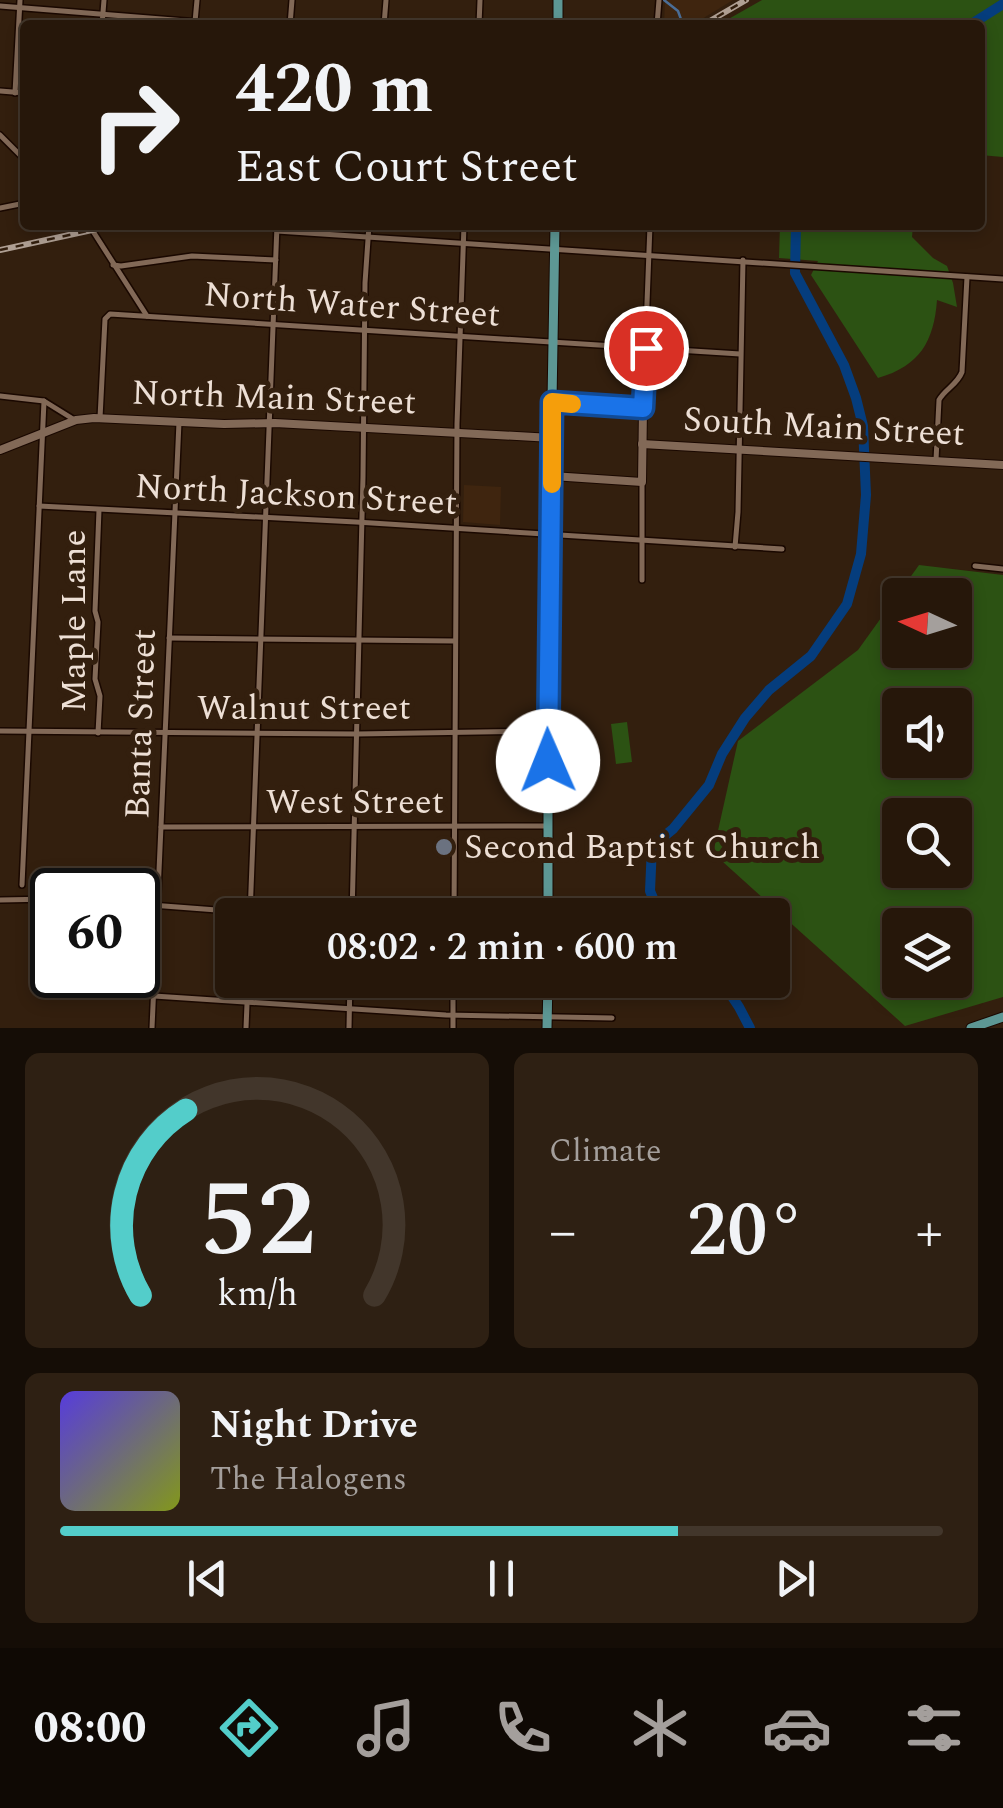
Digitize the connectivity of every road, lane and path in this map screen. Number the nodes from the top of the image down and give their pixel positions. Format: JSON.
{"nodes":[{"id":1,"x":104,"y":0,"type":"edge"},
{"id":2,"x":20,"y":4,"type":"edge"},
{"id":3,"x":0,"y":6,"type":"edge"},
{"id":4,"x":103,"y":14,"type":"junction"},
{"id":5,"x":102,"y":20,"type":"edge"},
{"id":6,"x":158,"y":20,"type":"edge"},
{"id":7,"x":0,"y":91,"type":"edge"},
{"id":8,"x":15,"y":92,"type":"junction"},
{"id":9,"x":20,"y":92,"type":"edge"},
{"id":10,"x":0,"y":136,"type":"edge"},
{"id":11,"x":20,"y":155,"type":"edge"},
{"id":12,"x":92,"y":230,"type":"edge"},
{"id":13,"x":277,"y":230,"type":"edge"},
{"id":14,"x":300,"y":230,"type":"edge"},
{"id":15,"x":369,"y":230,"type":"edge"},
{"id":16,"x":463,"y":230,"type":"edge"},
{"id":17,"x":555,"y":230,"type":"edge"},
{"id":18,"x":650,"y":230,"type":"edge"},
{"id":19,"x":368,"y":236,"type":"junction"},
{"id":20,"x":462,"y":242,"type":"junction"},
{"id":21,"x":554,"y":248,"type":"junction"},
{"id":22,"x":648,"y":255,"type":"junction"},
{"id":23,"x":276,"y":260,"type":"junction"},
{"id":24,"x":743,"y":260,"type":"junction"},
{"id":25,"x":113,"y":265,"type":"junction"},
{"id":26,"x":968,"y":277,"type":"junction"},
{"id":27,"x":1003,"y":279,"type":"edge"},
{"id":28,"x":147,"y":316,"type":"junction"},
{"id":29,"x":273,"y":324,"type":"junction"},
{"id":30,"x":364,"y":330,"type":"junction"},
{"id":31,"x":459,"y":336,"type":"junction"},
{"id":32,"x":553,"y":342,"type":"junction"},
{"id":33,"x":646,"y":348,"type":"junction"},
{"id":34,"x":740,"y":354,"type":"junction"},
{"id":35,"x":0,"y":396,"type":"edge"},
{"id":36,"x":44,"y":401,"type":"junction"},
{"id":37,"x":552,"y":402,"type":"junction"},
{"id":38,"x":643,"y":408,"type":"junction"},
{"id":39,"x":100,"y":418,"type":"junction"},
{"id":40,"x":76,"y":420,"type":"junction"},
{"id":41,"x":178,"y":422,"type":"junction"},
{"id":42,"x":269,"y":423,"type":"junction"},
{"id":43,"x":364,"y":428,"type":"junction"},
{"id":44,"x":42,"y":433,"type":"junction"},
{"id":45,"x":458,"y":433,"type":"junction"},
{"id":46,"x":552,"y":438,"type":"junction"},
{"id":47,"x":642,"y":444,"type":"junction"},
{"id":48,"x":0,"y":450,"type":"edge"},
{"id":49,"x":739,"y":450,"type":"junction"},
{"id":50,"x":936,"y":461,"type":"junction"},
{"id":51,"x":1003,"y":465,"type":"edge"},
{"id":52,"x":552,"y":476,"type":"junction"},
{"id":53,"x":642,"y":482,"type":"junction"},
{"id":54,"x":39,"y":506,"type":"junction"},
{"id":55,"x":99,"y":510,"type":"junction"},
{"id":56,"x":175,"y":514,"type":"junction"},
{"id":57,"x":266,"y":517,"type":"junction"},
{"id":58,"x":362,"y":523,"type":"junction"},
{"id":59,"x":456,"y":529,"type":"junction"},
{"id":60,"x":550,"y":536,"type":"junction"},
{"id":61,"x":643,"y":541,"type":"junction"},
{"id":62,"x":734,"y":548,"type":"junction"},
{"id":63,"x":782,"y":549,"type":"dead end"},
{"id":64,"x":975,"y":566,"type":"dead end"},
{"id":65,"x":1003,"y":568,"type":"edge"},
{"id":66,"x":642,"y":580,"type":"dead end"},
{"id":67,"x":169,"y":638,"type":"junction"},
{"id":68,"x":261,"y":639,"type":"junction"},
{"id":69,"x":358,"y":640,"type":"junction"},
{"id":70,"x":455,"y":641,"type":"junction"},
{"id":71,"x":548,"y":731,"type":"junction"},
{"id":72,"x":0,"y":732,"type":"edge"},
{"id":73,"x":257,"y":732,"type":"junction"},
{"id":74,"x":29,"y":733,"type":"junction"},
{"id":75,"x":98,"y":733,"type":"junction"},
{"id":76,"x":165,"y":733,"type":"junction"},
{"id":77,"x":357,"y":734,"type":"junction"},
{"id":78,"x":454,"y":734,"type":"junction"},
{"id":79,"x":548,"y":826,"type":"junction"},
{"id":80,"x":161,"y":827,"type":"junction"},
{"id":81,"x":254,"y":827,"type":"junction"},
{"id":82,"x":354,"y":828,"type":"junction"},
{"id":83,"x":454,"y":828,"type":"junction"},
{"id":84,"x":159,"y":868,"type":"edge"},
{"id":85,"x":22,"y":885,"type":"dead end"},
{"id":86,"x":251,"y":898,"type":"edge"},
{"id":87,"x":352,"y":898,"type":"edge"},
{"id":88,"x":454,"y":898,"type":"edge"},
{"id":89,"x":548,"y":898,"type":"edge"},
{"id":90,"x":30,"y":899,"type":"edge"},
{"id":91,"x":0,"y":900,"type":"edge"},
{"id":92,"x":160,"y":906,"type":"edge"},
{"id":93,"x":215,"y":911,"type":"edge"},
{"id":94,"x":160,"y":996,"type":"edge"},
{"id":95,"x":154,"y":998,"type":"edge"},
{"id":96,"x":246,"y":998,"type":"edge"},
{"id":97,"x":350,"y":998,"type":"edge"},
{"id":98,"x":453,"y":998,"type":"edge"},
{"id":99,"x":547,"y":998,"type":"edge"},
{"id":100,"x":246,"y":1002,"type":"junction"},
{"id":101,"x":350,"y":1010,"type":"junction"},
{"id":102,"x":547,"y":1015,"type":"junction"},
{"id":103,"x":453,"y":1016,"type":"junction"},
{"id":104,"x":1003,"y":1017,"type":"edge"},
{"id":105,"x":612,"y":1018,"type":"dead end"},
{"id":106,"x":152,"y":1028,"type":"edge"},
{"id":107,"x":246,"y":1028,"type":"edge"},
{"id":108,"x":350,"y":1028,"type":"edge"},
{"id":109,"x":453,"y":1028,"type":"edge"},
{"id":110,"x":547,"y":1028,"type":"edge"},
{"id":111,"x":972,"y":1028,"type":"edge"}],
"edges":[{"from":1,"to":4,"type":"street"},
{"from":2,"to":3,"type":"street"},
{"from":2,"to":4,"type":"street"},
{"from":2,"to":8,"type":"street"},
{"from":4,"to":5,"type":"street"},
{"from":4,"to":6,"type":"street"},
{"from":7,"to":8,"type":"street"},
{"from":8,"to":9,"type":"street"},
{"from":10,"to":11,"type":"street"},
{"from":12,"to":25,"type":"street"},
{"from":13,"to":23,"type":"street"},
{"from":14,"to":19,"type":"street"},
{"from":15,"to":19,"type":"street"},
{"from":16,"to":20,"type":"street"},
{"from":17,"to":21,"type":"main road"},
{"from":18,"to":22,"type":"street"},
{"from":19,"to":20,"type":"street"},
{"from":19,"to":30,"type":"street"},
{"from":20,"to":21,"type":"street"},
{"from":20,"to":31,"type":"street"},
{"from":21,"to":22,"type":"street"},
{"from":21,"to":32,"type":"main road"},
{"from":22,"to":24,"type":"street"},
{"from":22,"to":33,"type":"street"},
{"from":23,"to":25,"type":"street"},
{"from":23,"to":29,"type":"street"},
{"from":24,"to":26,"type":"street"},
{"from":24,"to":34,"type":"street"},
{"from":25,"to":28,"type":"street"},
{"from":26,"to":27,"type":"street"},
{"from":26,"to":50,"type":"street"},
{"from":28,"to":29,"type":"street","name":"North Water Street"},
{"from":28,"to":39,"type":"street","name":"North Water Street"},
{"from":29,"to":30,"type":"street","name":"North Water Street"},
{"from":29,"to":42,"type":"street"},
{"from":30,"to":31,"type":"street","name":"North Water Street"},
{"from":30,"to":43,"type":"street"},
{"from":31,"to":32,"type":"street","name":"North Water Street"},
{"from":31,"to":45,"type":"street"},
{"from":32,"to":33,"type":"street","name":"North Water Street"},
{"from":32,"to":37,"type":"main road"},
{"from":33,"to":34,"type":"street","name":"North Water Street"},
{"from":33,"to":38,"type":"street"},
{"from":34,"to":49,"type":"street"},
{"from":35,"to":36,"type":"street"},
{"from":36,"to":40,"type":"street"},
{"from":36,"to":44,"type":"street"},
{"from":37,"to":38,"type":"street"},
{"from":37,"to":46,"type":"main road"},
{"from":38,"to":47,"type":"street"},
{"from":39,"to":40,"type":"street","name":"North Main Street"},
{"from":39,"to":41,"type":"street","name":"North Main Street"},
{"from":40,"to":44,"type":"street","name":"North Main Street"},
{"from":41,"to":42,"type":"street","name":"North Main Street"},
{"from":41,"to":56,"type":"street","name":"Banta Street"},
{"from":42,"to":43,"type":"street","name":"North Main Street"},
{"from":42,"to":57,"type":"street"},
{"from":43,"to":45,"type":"street","name":"North Main Street"},
{"from":43,"to":58,"type":"street"},
{"from":44,"to":48,"type":"street","name":"North Main Street"},
{"from":44,"to":54,"type":"street"},
{"from":45,"to":46,"type":"street","name":"North Main Street"},
{"from":45,"to":59,"type":"street"},
{"from":46,"to":52,"type":"main road"},
{"from":47,"to":49,"type":"street","name":"South Main Street"},
{"from":47,"to":53,"type":"street"},
{"from":49,"to":50,"type":"street","name":"South Main Street"},
{"from":49,"to":62,"type":"street"},
{"from":50,"to":51,"type":"street","name":"South Main Street"},
{"from":52,"to":53,"type":"street"},
{"from":52,"to":60,"type":"main road"},
{"from":53,"to":61,"type":"street"},
{"from":54,"to":55,"type":"street","name":"North Jackson Street"},
{"from":54,"to":74,"type":"street"},
{"from":55,"to":56,"type":"street","name":"North Jackson Street"},
{"from":55,"to":75,"type":"street","name":"Maple Lane"},
{"from":56,"to":57,"type":"street","name":"North Jackson Street"},
{"from":56,"to":67,"type":"street","name":"Banta Street"},
{"from":57,"to":58,"type":"street","name":"North Jackson Street"},
{"from":57,"to":68,"type":"street"},
{"from":58,"to":59,"type":"street","name":"North Jackson Street"},
{"from":58,"to":69,"type":"street"},
{"from":59,"to":60,"type":"street","name":"North Jackson Street"},
{"from":59,"to":70,"type":"street"},
{"from":60,"to":61,"type":"street","name":"North Jackson Street"},
{"from":60,"to":71,"type":"main road"},
{"from":61,"to":62,"type":"street","name":"North Jackson Street"},
{"from":61,"to":66,"type":"street"},
{"from":62,"to":63,"type":"street","name":"North Jackson Street"},
{"from":64,"to":65,"type":"street"},
{"from":67,"to":68,"type":"street"},
{"from":67,"to":76,"type":"street","name":"Banta Street"},
{"from":68,"to":69,"type":"street"},
{"from":68,"to":73,"type":"street"},
{"from":69,"to":70,"type":"street"},
{"from":69,"to":77,"type":"street"},
{"from":70,"to":78,"type":"street"},
{"from":71,"to":78,"type":"street","name":"Walnut Street"},
{"from":71,"to":79,"type":"main road"},
{"from":72,"to":74,"type":"street","name":"Walnut Street"},
{"from":73,"to":76,"type":"street","name":"Walnut Street"},
{"from":73,"to":77,"type":"street","name":"Walnut Street"},
{"from":73,"to":81,"type":"street"},
{"from":74,"to":75,"type":"street","name":"Walnut Street"},
{"from":74,"to":85,"type":"street"},
{"from":75,"to":76,"type":"street","name":"Walnut Street"},
{"from":76,"to":80,"type":"street","name":"Banta Street"},
{"from":77,"to":78,"type":"street","name":"Walnut Street"},
{"from":77,"to":82,"type":"street"},
{"from":78,"to":83,"type":"street"},
{"from":79,"to":83,"type":"street","name":"West Street"},
{"from":79,"to":89,"type":"main road"},
{"from":80,"to":81,"type":"street","name":"West Street"},
{"from":80,"to":84,"type":"street","name":"Banta Street"},
{"from":81,"to":82,"type":"street","name":"West Street"},
{"from":81,"to":86,"type":"street"},
{"from":82,"to":83,"type":"street","name":"West Street"},
{"from":82,"to":87,"type":"street"},
{"from":83,"to":88,"type":"street"},
{"from":90,"to":91,"type":"street"},
{"from":92,"to":93,"type":"street"},
{"from":94,"to":100,"type":"street"},
{"from":95,"to":106,"type":"street","name":"Banta Street"},
{"from":96,"to":100,"type":"street"},
{"from":97,"to":101,"type":"street"},
{"from":98,"to":103,"type":"street"},
{"from":99,"to":102,"type":"main road"},
{"from":100,"to":101,"type":"street"},
{"from":100,"to":107,"type":"street"},
{"from":101,"to":103,"type":"street"},
{"from":101,"to":108,"type":"street"},
{"from":102,"to":103,"type":"street"},
{"from":102,"to":105,"type":"street"},
{"from":102,"to":110,"type":"main road"},
{"from":103,"to":109,"type":"street"},
{"from":104,"to":111,"type":"main road"}]}
